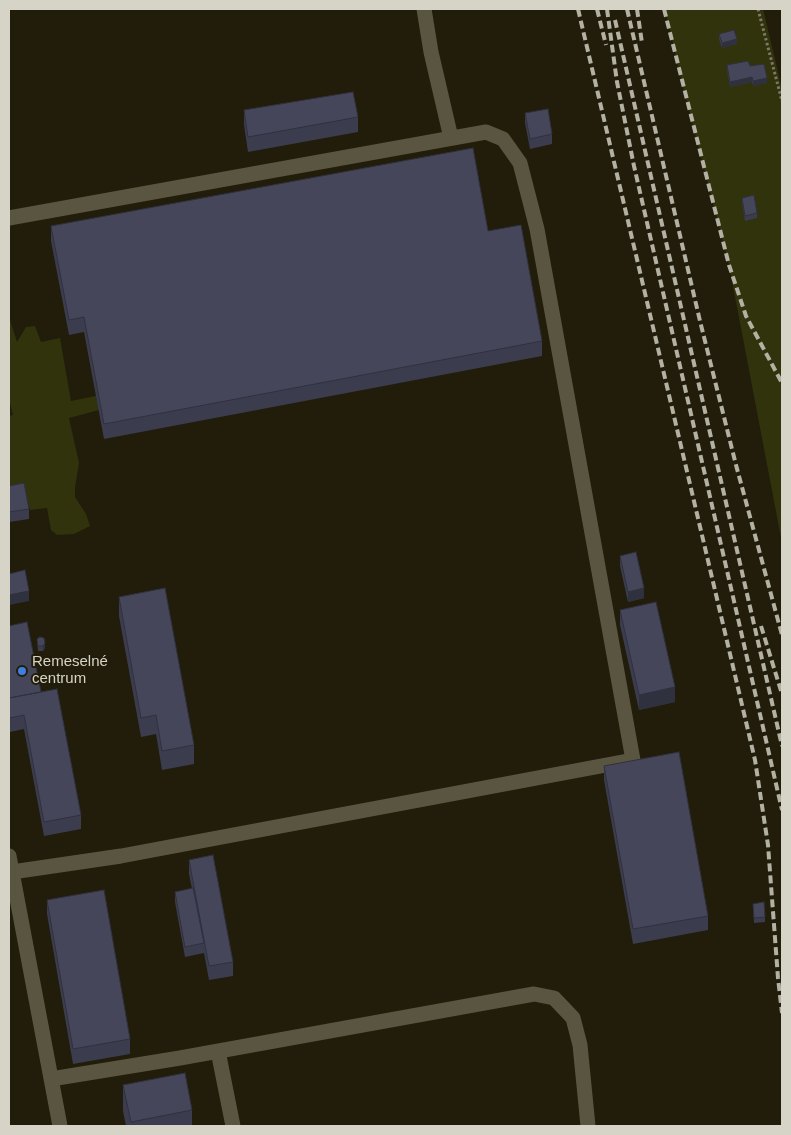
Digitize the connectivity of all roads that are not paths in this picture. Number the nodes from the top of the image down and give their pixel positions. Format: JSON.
{"nodes":[{"id":1,"x":424,"y":9,"type":"edge"},
{"id":2,"x":451,"y":138,"type":"junction"},
{"id":3,"x":9,"y":218,"type":"edge"},
{"id":4,"x":9,"y":856,"type":"edge"},
{"id":5,"x":10,"y":872,"type":"edge"},
{"id":6,"x":218,"y":1051,"type":"junction"},
{"id":7,"x":51,"y":1080,"type":"junction"},
{"id":8,"x":60,"y":1126,"type":"edge"},
{"id":9,"x":233,"y":1126,"type":"edge"},
{"id":10,"x":588,"y":1126,"type":"edge"}],
"edges":[{"from":1,"to":2,"type":"lane"},
{"from":2,"to":3,"type":"lane"},
{"from":2,"to":5,"type":"lane"},
{"from":4,"to":5,"type":"lane"},
{"from":5,"to":7,"type":"lane"},
{"from":6,"to":7,"type":"lane"},
{"from":6,"to":9,"type":"lane"},
{"from":6,"to":10,"type":"lane"},
{"from":7,"to":8,"type":"lane"}]}
